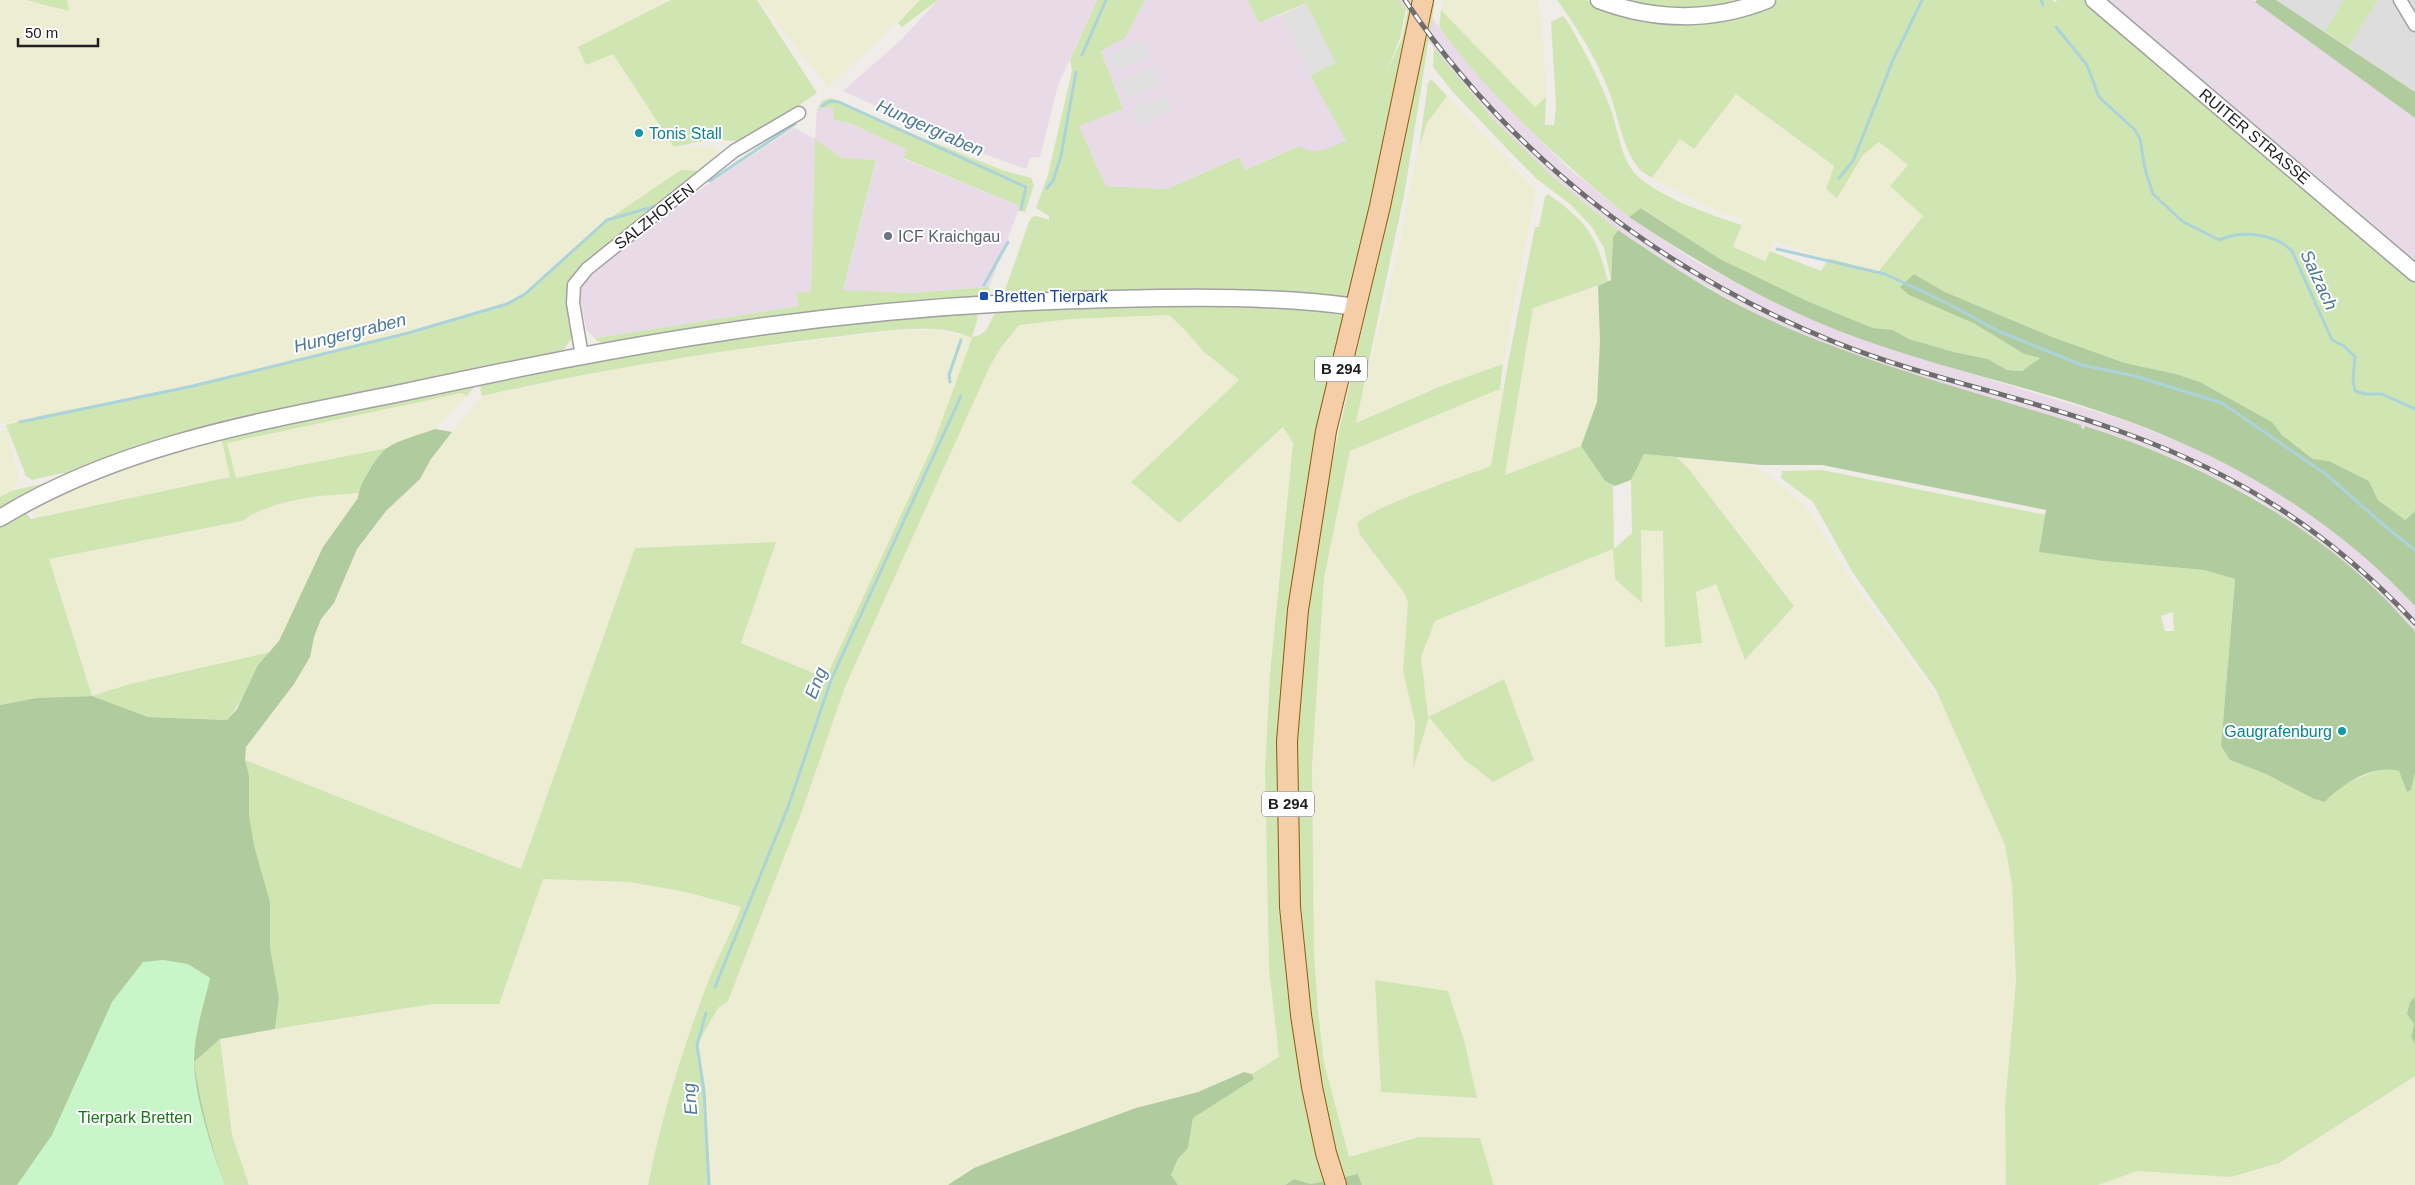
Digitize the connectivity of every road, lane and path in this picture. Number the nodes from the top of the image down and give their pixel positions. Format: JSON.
{"nodes":[{"id":1,"x":1423,"y":0,"type":"edge"},
{"id":2,"x":1599,"y":0,"type":"edge"},
{"id":3,"x":1767,"y":0,"type":"edge"},
{"id":4,"x":2094,"y":0,"type":"edge"},
{"id":5,"x":2400,"y":0,"type":"edge"},
{"id":6,"x":2415,"y":25,"type":"edge"},
{"id":7,"x":798,"y":113,"type":"dead end"},
{"id":8,"x":2415,"y":273,"type":"edge"},
{"id":9,"x":1356,"y":307,"type":"junction"},
{"id":10,"x":582,"y":356,"type":"junction"},
{"id":11,"x":0,"y":518,"type":"edge"},
{"id":12,"x":1336,"y":1185,"type":"edge"}],
"edges":[{"from":1,"to":9,"type":"main road","number":"B 294"},
{"from":2,"to":3,"type":"street"},
{"from":4,"to":8,"type":"street","name":"RUITER STRASSE"},
{"from":5,"to":6,"type":"street"},
{"from":7,"to":10,"type":"street","name":"SALZHOFEN"},
{"from":9,"to":10,"type":"street"},
{"from":9,"to":12,"type":"main road","number":"B 294"},
{"from":10,"to":11,"type":"street"}]}
